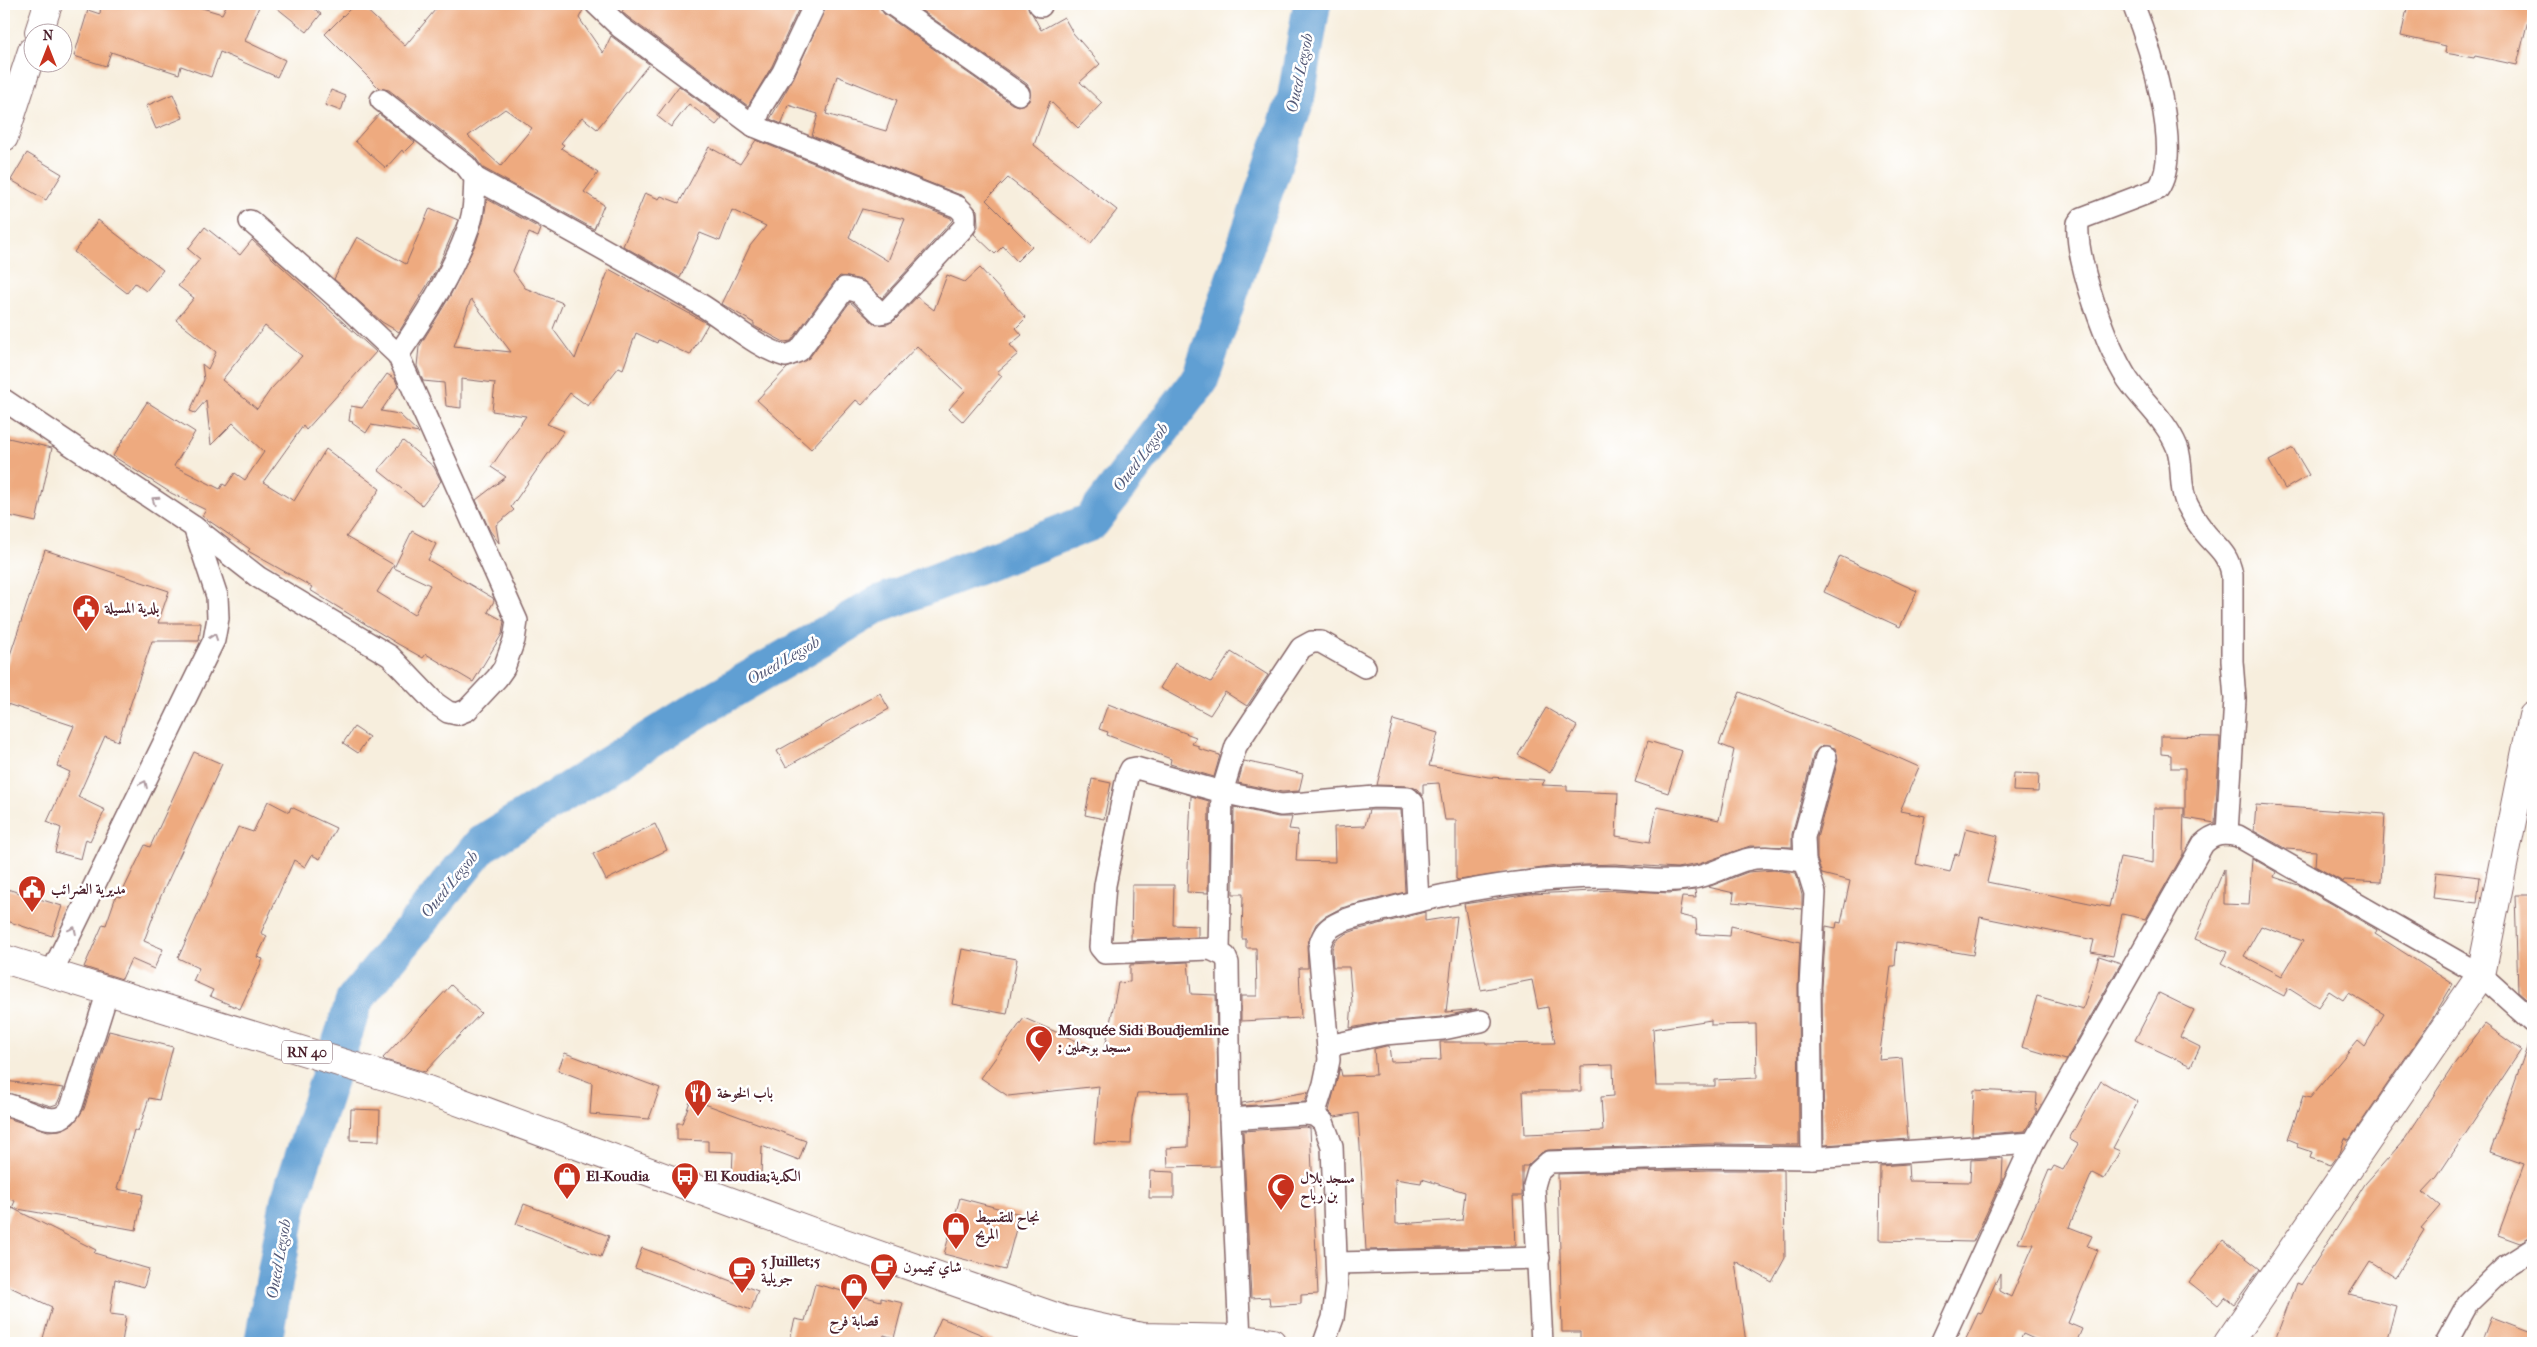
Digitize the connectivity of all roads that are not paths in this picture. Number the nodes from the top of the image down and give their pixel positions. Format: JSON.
{"nodes":[{"id":1,"x":48,"y":4,"type":"edge"},
{"id":2,"x":596,"y":4,"type":"edge"},
{"id":3,"x":815,"y":4,"type":"edge"},
{"id":4,"x":891,"y":4,"type":"edge"},
{"id":5,"x":2133,"y":4,"type":"edge"},
{"id":6,"x":42,"y":22,"type":"edge"},
{"id":7,"x":25,"y":72,"type":"edge"},
{"id":8,"x":1019,"y":94,"type":"dead end"},
{"id":9,"x":381,"y":100,"type":"dead end"},
{"id":10,"x":754,"y":126,"type":"junction"},
{"id":11,"x":4,"y":136,"type":"edge"},
{"id":12,"x":475,"y":178,"type":"junction"},
{"id":13,"x":250,"y":221,"type":"dead end"},
{"id":14,"x":398,"y":355,"type":"junction"},
{"id":15,"x":4,"y":400,"type":"edge"},
{"id":16,"x":194,"y":527,"type":"junction"},
{"id":17,"x":1365,"y":667,"type":"dead end"},
{"id":18,"x":2533,"y":716,"type":"edge"},
{"id":19,"x":1826,"y":757,"type":"dead end"},
{"id":20,"x":1222,"y":792,"type":"junction"},
{"id":21,"x":2227,"y":833,"type":"junction"},
{"id":22,"x":1805,"y":861,"type":"junction"},
{"id":23,"x":1418,"y":901,"type":"junction"},
{"id":24,"x":1220,"y":951,"type":"junction"},
{"id":25,"x":4,"y":959,"type":"edge"},
{"id":26,"x":52,"y":974,"type":"junction"},
{"id":27,"x":2481,"y":974,"type":"junction"},
{"id":28,"x":108,"y":991,"type":"junction"},
{"id":29,"x":1481,"y":1021,"type":"dead end"},
{"id":30,"x":2533,"y":1022,"type":"edge"},
{"id":31,"x":1328,"y":1046,"type":"junction"},
{"id":32,"x":4,"y":1104,"type":"edge"},
{"id":33,"x":1314,"y":1116,"type":"junction"},
{"id":34,"x":1230,"y":1119,"type":"junction"},
{"id":35,"x":2033,"y":1143,"type":"junction"},
{"id":36,"x":1812,"y":1158,"type":"junction"},
{"id":37,"x":2533,"y":1249,"type":"edge"},
{"id":38,"x":1539,"y":1258,"type":"junction"},
{"id":39,"x":1337,"y":1263,"type":"junction"},
{"id":40,"x":1091,"y":1335,"type":"edge"},
{"id":41,"x":1240,"y":1339,"type":"junction"},
{"id":42,"x":1272,"y":1343,"type":"edge"},
{"id":43,"x":1324,"y":1343,"type":"edge"},
{"id":44,"x":1542,"y":1343,"type":"edge"},
{"id":45,"x":1941,"y":1343,"type":"edge"},
{"id":46,"x":2228,"y":1343,"type":"edge"},
{"id":47,"x":2446,"y":1343,"type":"edge"}],
"edges":[{"from":1,"to":6,"type":"main road"},
{"from":2,"to":10,"type":"street"},
{"from":3,"to":10,"type":"street"},
{"from":4,"to":8,"type":"street"},
{"from":5,"to":21,"type":"street"},
{"from":7,"to":11,"type":"main road"},
{"from":9,"to":12,"type":"street"},
{"from":10,"to":12,"type":"street"},
{"from":12,"to":14,"type":"street"},
{"from":13,"to":14,"type":"street"},
{"from":14,"to":16,"type":"street"},
{"from":16,"to":15,"type":"street","one_way":true},
{"from":26,"to":16,"type":"street","one_way":true},
{"from":17,"to":20,"type":"street"},
{"from":18,"to":27,"type":"main road"},
{"from":19,"to":22,"type":"street"},
{"from":20,"to":23,"type":"street"},
{"from":20,"to":24,"type":"street"},
{"from":20,"to":24,"type":"street"},
{"from":21,"to":27,"type":"street"},
{"from":21,"to":35,"type":"street"},
{"from":22,"to":23,"type":"street"},
{"from":22,"to":36,"type":"street"},
{"from":23,"to":31,"type":"street"},
{"from":24,"to":34,"type":"street"},
{"from":25,"to":26,"type":"main road","number":"RN 40"},
{"from":26,"to":28,"type":"main road","number":"RN 40"},
{"from":27,"to":30,"type":"street"},
{"from":27,"to":46,"type":"main road"},
{"from":28,"to":32,"type":"street"},
{"from":28,"to":40,"type":"main road","number":"RN 40"},
{"from":29,"to":31,"type":"street"},
{"from":31,"to":33,"type":"street"},
{"from":33,"to":34,"type":"street"},
{"from":33,"to":39,"type":"street"},
{"from":34,"to":41,"type":"street"},
{"from":35,"to":36,"type":"street"},
{"from":35,"to":45,"type":"street"},
{"from":36,"to":38,"type":"street"},
{"from":37,"to":47,"type":"street"},
{"from":38,"to":39,"type":"street"},
{"from":38,"to":44,"type":"street"},
{"from":39,"to":43,"type":"street"},
{"from":40,"to":41,"type":"main road","number":"RN 40"},
{"from":41,"to":42,"type":"main road","number":"RN 40"}]}
